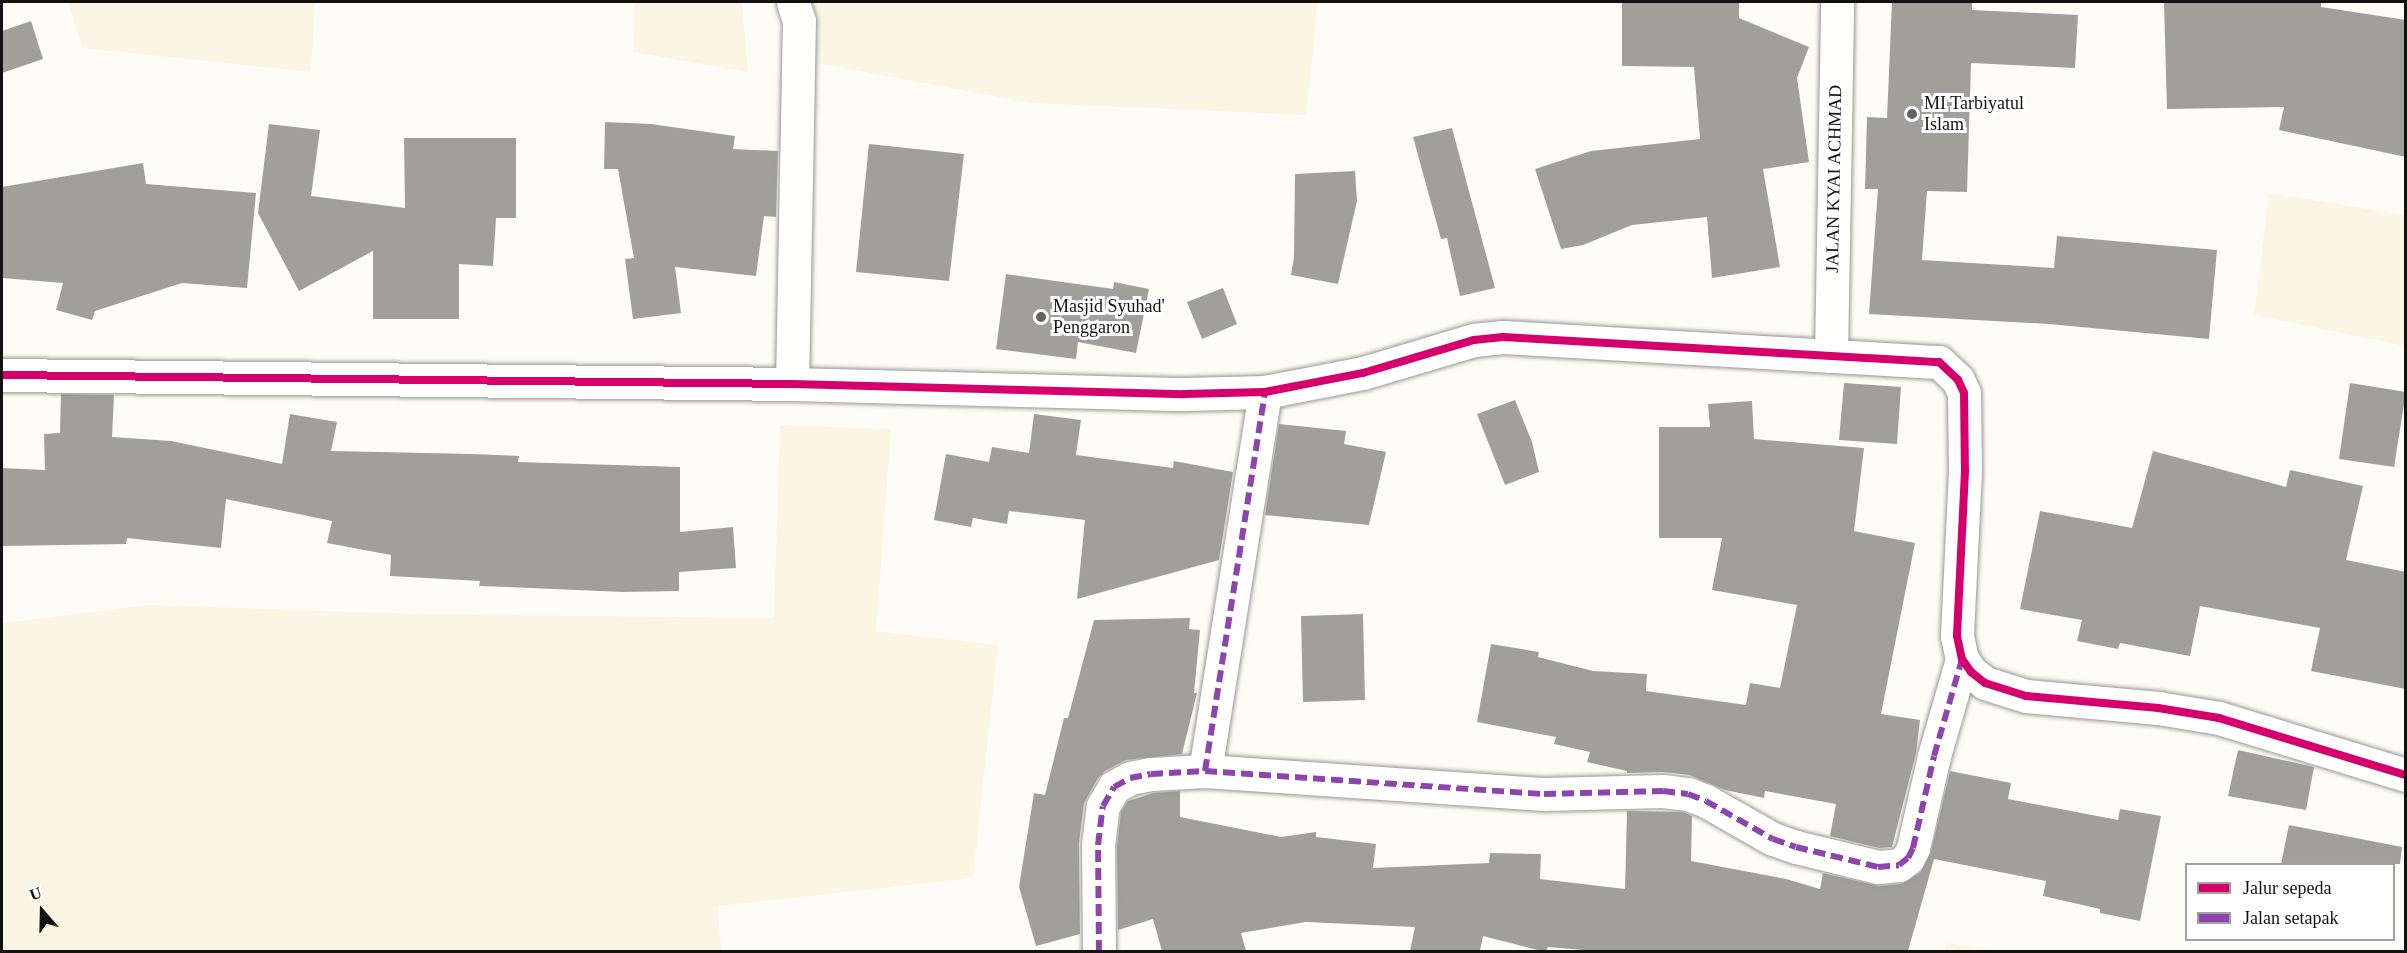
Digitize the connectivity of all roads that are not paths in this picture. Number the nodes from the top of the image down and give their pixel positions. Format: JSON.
{"nodes":[{"id":1,"x":793,"y":2,"type":"edge"},
{"id":2,"x":1837,"y":2,"type":"edge"},
{"id":3,"x":1831,"y":356,"type":"junction"},
{"id":4,"x":2,"y":375,"type":"edge"},
{"id":5,"x":792,"y":384,"type":"junction"},
{"id":6,"x":1265,"y":392,"type":"junction"},
{"id":7,"x":1962,"y":659,"type":"junction"},
{"id":8,"x":1205,"y":771,"type":"junction"},
{"id":9,"x":2406,"y":775,"type":"edge"},
{"id":10,"x":1099,"y":951,"type":"edge"}],
"edges":[{"from":1,"to":5,"type":"street"},
{"from":2,"to":3,"type":"street","name":"JALAN KYAI ACHMAD"},
{"from":3,"to":6,"type":"street"},
{"from":3,"to":7,"type":"street"},
{"from":4,"to":5,"type":"street"},
{"from":5,"to":6,"type":"street"},
{"from":6,"to":8,"type":"street"},
{"from":7,"to":8,"type":"street"},
{"from":7,"to":9,"type":"street"},
{"from":8,"to":10,"type":"street"}]}
